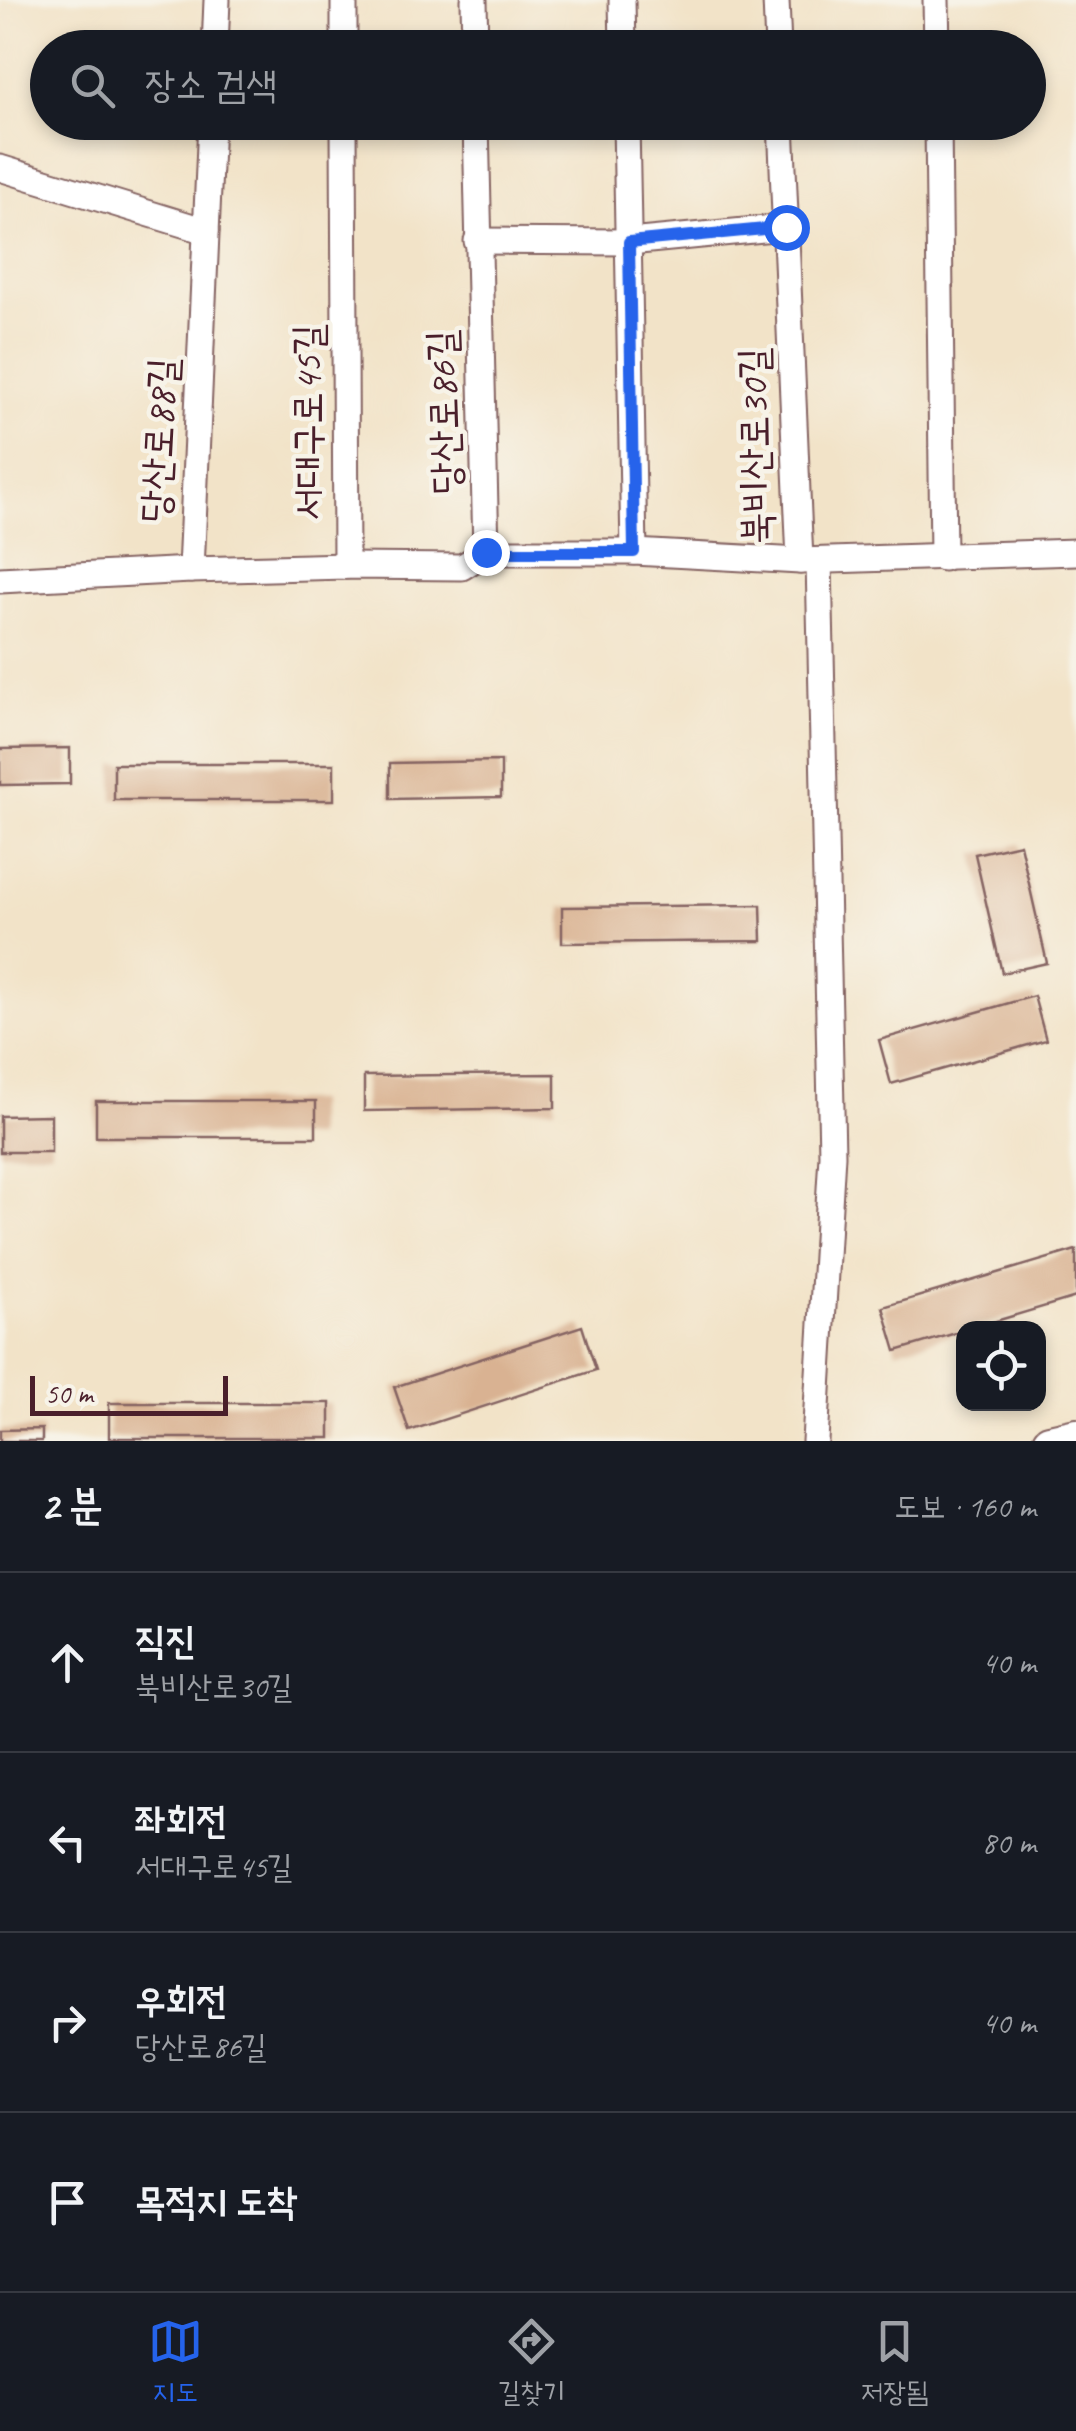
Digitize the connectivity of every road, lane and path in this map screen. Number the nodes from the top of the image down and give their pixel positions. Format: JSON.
{"nodes":[{"id":1,"x":217,"y":0,"type":"edge"},
{"id":2,"x":344,"y":0,"type":"edge"},
{"id":3,"x":474,"y":0,"type":"edge"},
{"id":4,"x":622,"y":0,"type":"edge"},
{"id":5,"x":776,"y":0,"type":"edge"},
{"id":6,"x":936,"y":0,"type":"edge"},
{"id":7,"x":216,"y":30,"type":"edge"},
{"id":8,"x":344,"y":30,"type":"edge"},
{"id":9,"x":475,"y":30,"type":"edge"},
{"id":10,"x":623,"y":30,"type":"edge"},
{"id":11,"x":777,"y":30,"type":"edge"},
{"id":12,"x":937,"y":30,"type":"edge"},
{"id":13,"x":210,"y":140,"type":"edge"},
{"id":14,"x":344,"y":140,"type":"edge"},
{"id":15,"x":476,"y":140,"type":"edge"},
{"id":16,"x":626,"y":140,"type":"edge"},
{"id":17,"x":782,"y":140,"type":"edge"},
{"id":18,"x":938,"y":140,"type":"edge"},
{"id":19,"x":0,"y":168,"type":"edge"},
{"id":20,"x":786,"y":227,"type":"junction"},
{"id":21,"x":206,"y":231,"type":"junction"},
{"id":22,"x":477,"y":241,"type":"junction"},
{"id":23,"x":629,"y":242,"type":"junction"},
{"id":24,"x":486,"y":552,"type":"junction"},
{"id":25,"x":634,"y":552,"type":"junction"},
{"id":26,"x":1076,"y":552,"type":"edge"},
{"id":27,"x":943,"y":558,"type":"junction"},
{"id":28,"x":810,"y":561,"type":"junction"},
{"id":29,"x":346,"y":566,"type":"junction"},
{"id":30,"x":191,"y":570,"type":"junction"},
{"id":31,"x":0,"y":580,"type":"edge"},
{"id":32,"x":1076,"y":1434,"type":"edge"},
{"id":33,"x":815,"y":1441,"type":"edge"},
{"id":34,"x":1050,"y":1441,"type":"edge"}],
"edges":[{"from":1,"to":7,"type":"street"},
{"from":2,"to":8,"type":"street"},
{"from":3,"to":9,"type":"street"},
{"from":4,"to":10,"type":"street"},
{"from":5,"to":11,"type":"street"},
{"from":6,"to":12,"type":"street"},
{"from":13,"to":21,"type":"street","name":"당산로88길"},
{"from":14,"to":29,"type":"street","name":"서대구로45길"},
{"from":15,"to":22,"type":"street","name":"당산로86길"},
{"from":16,"to":23,"type":"street"},
{"from":17,"to":20,"type":"street","name":"북비산로30길"},
{"from":18,"to":27,"type":"street"},
{"from":19,"to":21,"type":"street"},
{"from":20,"to":23,"type":"street"},
{"from":20,"to":28,"type":"street","name":"북비산로30길"},
{"from":21,"to":30,"type":"street","name":"당산로88길"},
{"from":22,"to":23,"type":"street"},
{"from":22,"to":24,"type":"street","name":"당산로86길"},
{"from":23,"to":25,"type":"street"},
{"from":24,"to":25,"type":"street"},
{"from":24,"to":29,"type":"street"},
{"from":25,"to":28,"type":"street","name":"북비산로30길"},
{"from":26,"to":27,"type":"street"},
{"from":27,"to":28,"type":"street"},
{"from":28,"to":33,"type":"street"},
{"from":29,"to":30,"type":"street","name":"서대구로45길"},
{"from":30,"to":31,"type":"street","name":"당산로88길"},
{"from":32,"to":34,"type":"main road"}]}
